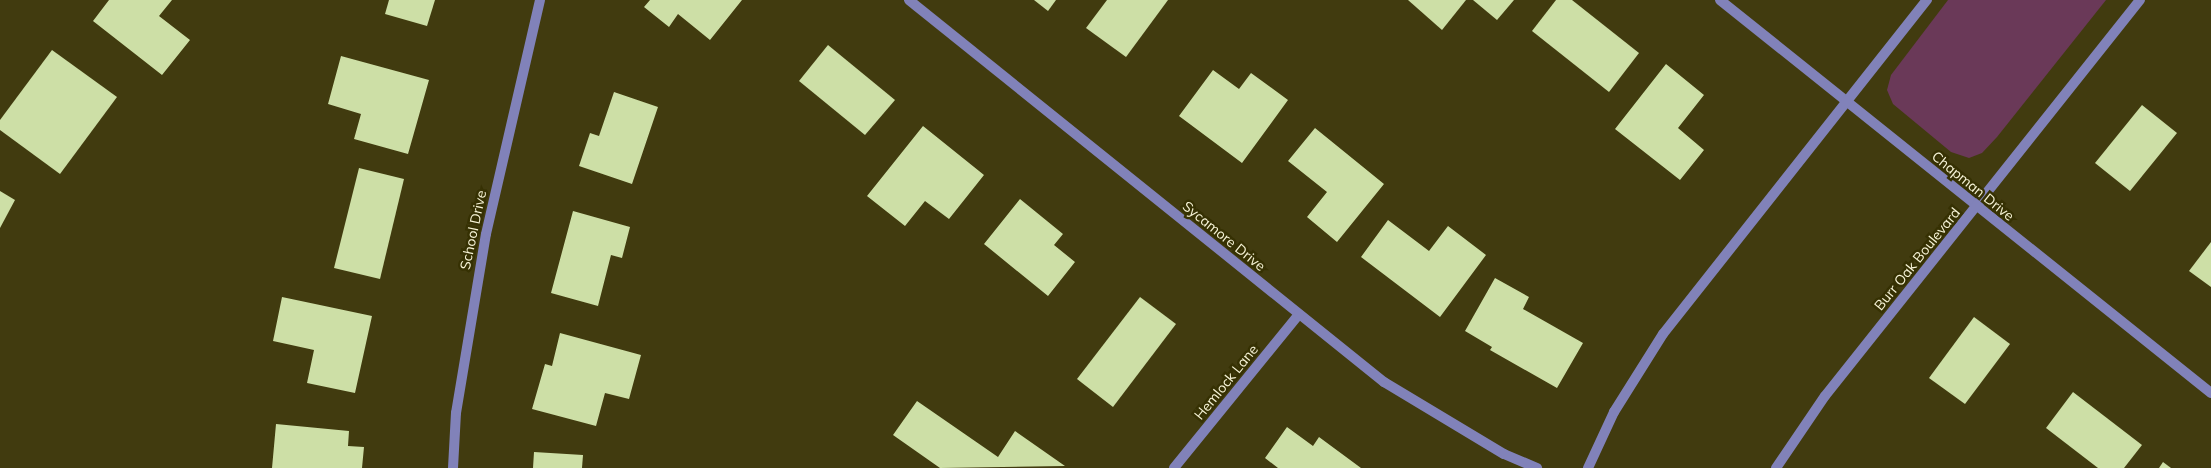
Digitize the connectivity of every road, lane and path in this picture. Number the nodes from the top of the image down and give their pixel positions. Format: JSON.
{"nodes":[{"id":1,"x":540,"y":0,"type":"edge"},
{"id":2,"x":909,"y":0,"type":"edge"},
{"id":3,"x":1720,"y":0,"type":"edge"},
{"id":4,"x":1927,"y":0,"type":"edge"},
{"id":5,"x":2140,"y":0,"type":"edge"},
{"id":6,"x":1847,"y":100,"type":"junction"},
{"id":7,"x":1976,"y":207,"type":"junction"},
{"id":8,"x":1299,"y":314,"type":"junction"},
{"id":9,"x":2211,"y":393,"type":"edge"},
{"id":10,"x":453,"y":468,"type":"edge"},
{"id":11,"x":1174,"y":468,"type":"edge"},
{"id":12,"x":1537,"y":468,"type":"edge"},
{"id":13,"x":1588,"y":468,"type":"edge"},
{"id":14,"x":1776,"y":468,"type":"edge"}],
"edges":[{"from":1,"to":10,"type":"street","name":"School Drive"},
{"from":2,"to":8,"type":"street","name":"Sycamore Drive"},
{"from":3,"to":6,"type":"street","name":"Chapman Drive"},
{"from":4,"to":6,"type":"street"},
{"from":5,"to":7,"type":"street","name":"Burr Oak Boulevard"},
{"from":6,"to":7,"type":"street","name":"Chapman Drive"},
{"from":6,"to":13,"type":"street"},
{"from":7,"to":9,"type":"street","name":"Chapman Drive"},
{"from":7,"to":14,"type":"street","name":"Burr Oak Boulevard"},
{"from":8,"to":11,"type":"street","name":"Hemlock Lane"},
{"from":8,"to":12,"type":"street","name":"Sycamore Drive"}]}
